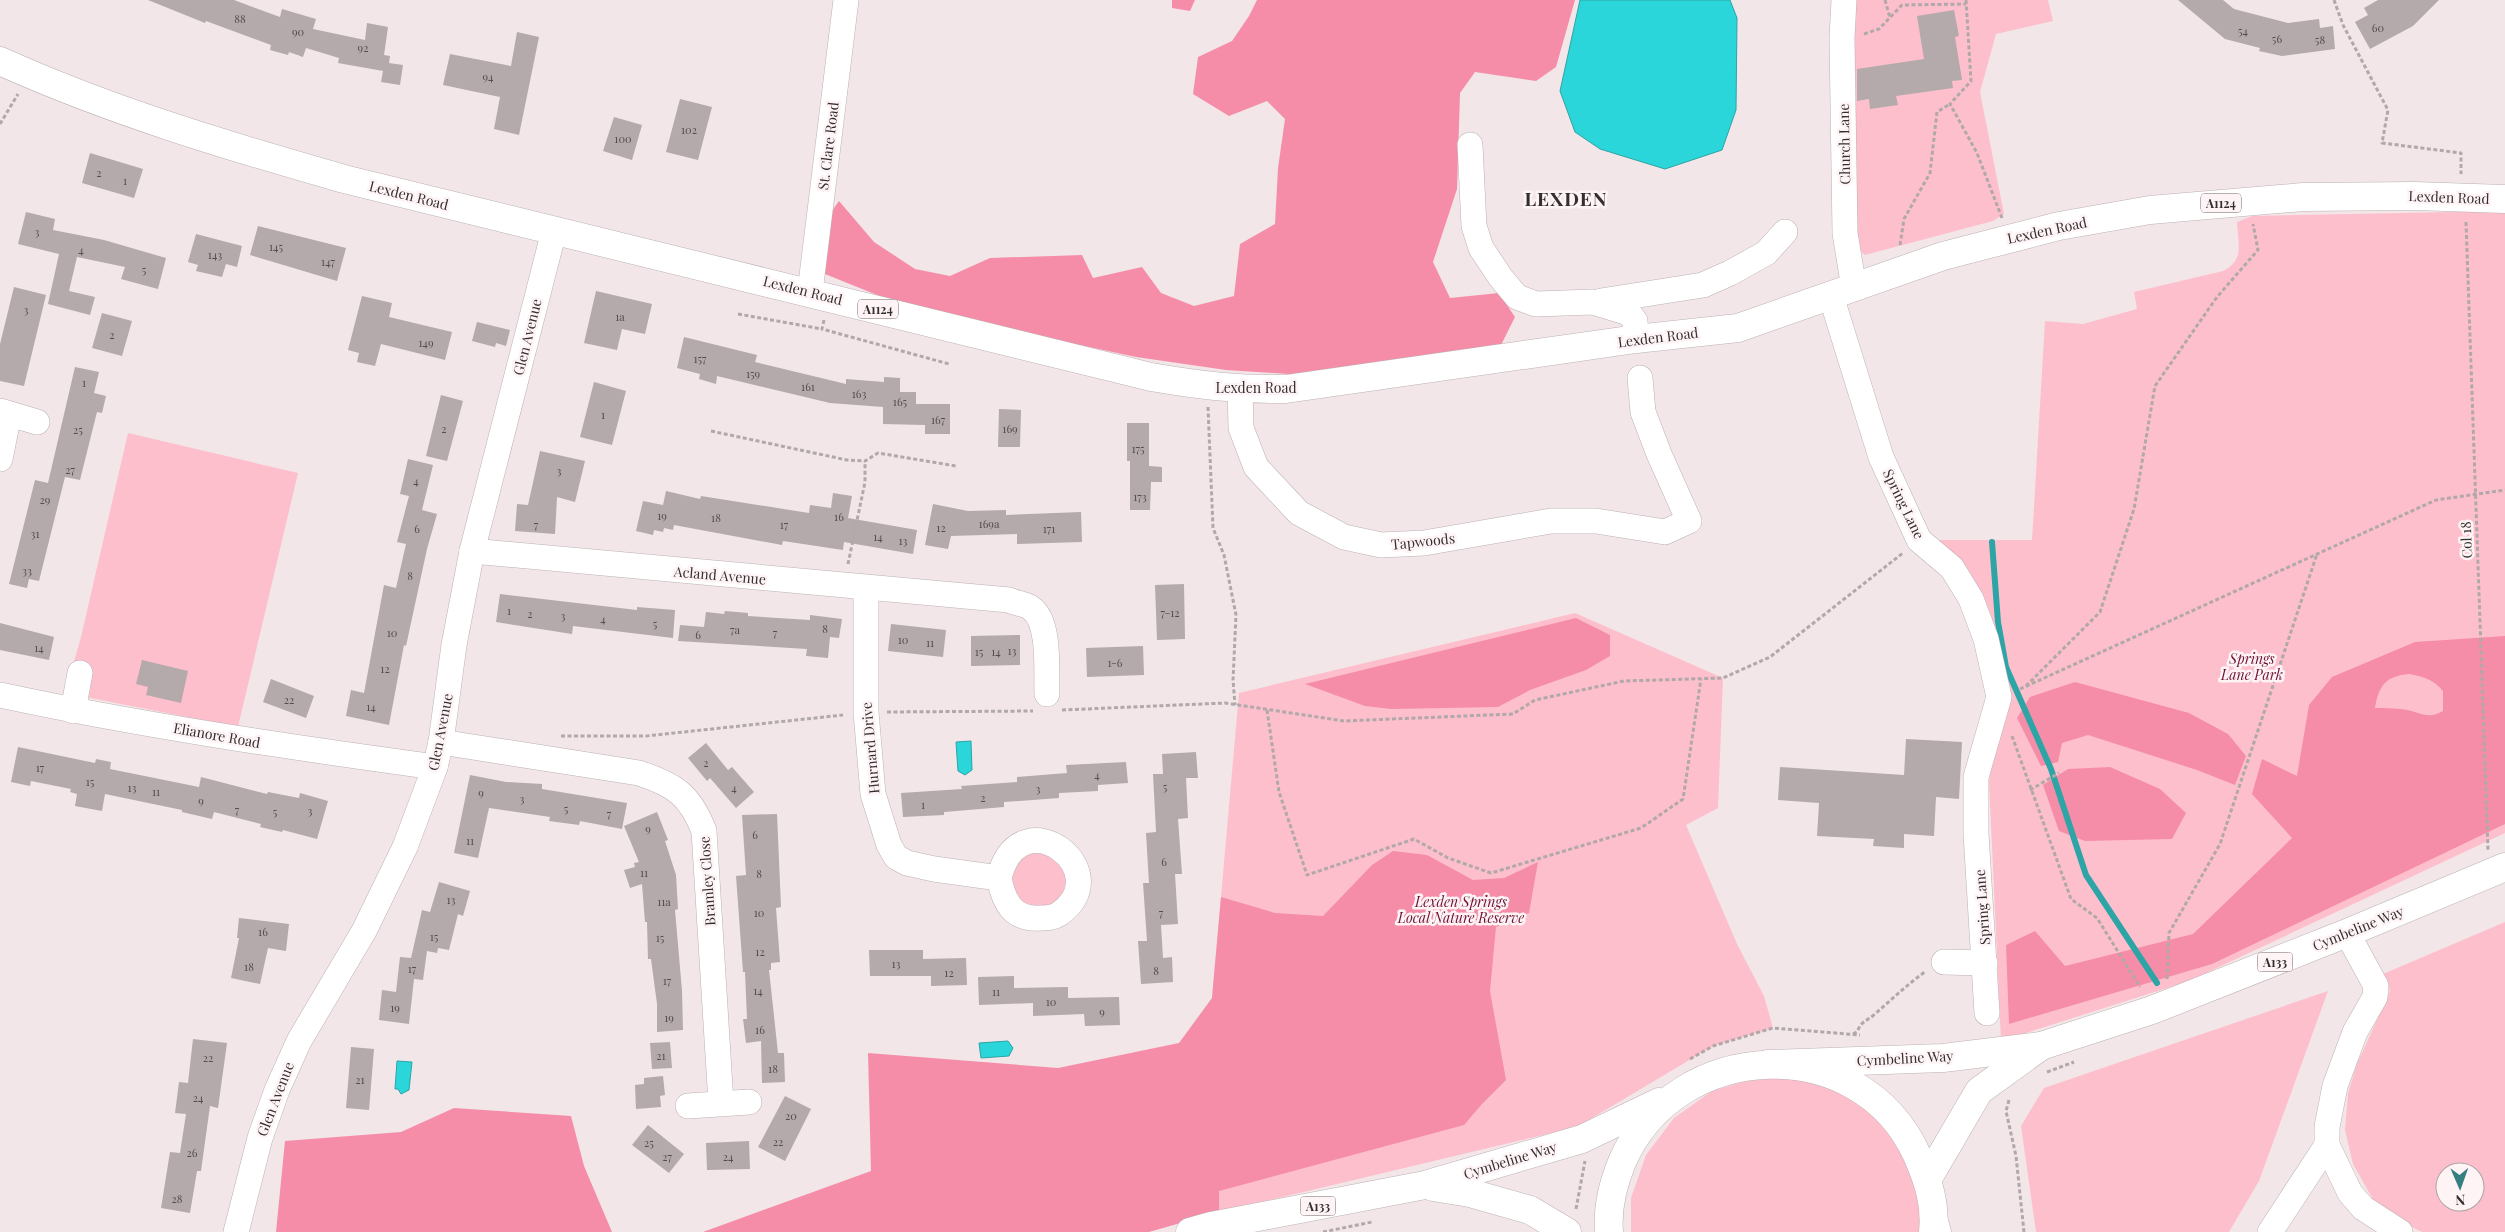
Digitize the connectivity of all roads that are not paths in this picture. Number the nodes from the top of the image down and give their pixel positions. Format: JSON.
{"nodes":[{"id":1,"x":846,"y":0,"type":"edge"},
{"id":2,"x":1844,"y":0,"type":"edge"},
{"id":3,"x":0,"y":62,"type":"edge"},
{"id":4,"x":1470,"y":145,"type":"dead end"},
{"id":5,"x":2505,"y":199,"type":"edge"},
{"id":6,"x":554,"y":231,"type":"junction"},
{"id":7,"x":1785,"y":232,"type":"dead end"},
{"id":8,"x":810,"y":292,"type":"junction"},
{"id":9,"x":1842,"y":292,"type":"junction"},
{"id":10,"x":1593,"y":302,"type":"junction"},
{"id":11,"x":1636,"y":339,"type":"junction"},
{"id":12,"x":1640,"y":378,"type":"dead end"},
{"id":13,"x":1240,"y":390,"type":"junction"},
{"id":14,"x":4,"y":412,"type":"edge"},
{"id":15,"x":37,"y":422,"type":"dead end"},
{"id":16,"x":0,"y":459,"type":"edge"},
{"id":17,"x":472,"y":552,"type":"junction"},
{"id":18,"x":855,"y":587,"type":"junction"},
{"id":19,"x":80,"y":672,"type":"dead end"},
{"id":20,"x":0,"y":695,"type":"edge"},
{"id":21,"x":1047,"y":705,"type":"road end"},
{"id":22,"x":73,"y":711,"type":"junction"},
{"id":23,"x":441,"y":742,"type":"junction"},
{"id":24,"x":435,"y":768,"type":"junction"},
{"id":25,"x":2497,"y":870,"type":"edge"},
{"id":26,"x":999,"y":878,"type":"dead end"},
{"id":27,"x":2354,"y":944,"type":"junction"},
{"id":28,"x":1944,"y":962,"type":"road end"},
{"id":29,"x":1985,"y":963,"type":"junction"},
{"id":30,"x":1987,"y":1013,"type":"dead end"},
{"id":31,"x":2041,"y":1046,"type":"junction"},
{"id":32,"x":1768,"y":1064,"type":"junction"},
{"id":33,"x":1676,"y":1094,"type":"junction"},
{"id":34,"x":750,"y":1102,"type":"dead end"},
{"id":35,"x":721,"y":1103,"type":"junction"},
{"id":36,"x":688,"y":1106,"type":"dead end"},
{"id":37,"x":2327,"y":1145,"type":"junction"},
{"id":38,"x":1927,"y":1180,"type":"junction"},
{"id":39,"x":1425,"y":1185,"type":"junction"},
{"id":40,"x":1571,"y":1222,"type":"edge"},
{"id":41,"x":1935,"y":1229,"type":"edge"},
{"id":42,"x":236,"y":1232,"type":"edge"},
{"id":43,"x":1190,"y":1232,"type":"edge"},
{"id":44,"x":1609,"y":1232,"type":"edge"},
{"id":45,"x":2270,"y":1232,"type":"edge"},
{"id":46,"x":2400,"y":1232,"type":"edge"}],
"edges":[{"from":1,"to":8,"type":"street","name":"St. Clare Road"},
{"from":2,"to":9,"type":"street","name":"Church Lane"},
{"from":3,"to":6,"type":"main road","name":"Lexden Road","number":"A1124"},
{"from":4,"to":10,"type":"street"},
{"from":5,"to":9,"type":"main road","name":"Lexden Road","number":"A1124"},
{"from":6,"to":8,"type":"main road","name":"Lexden Road","number":"A1124"},
{"from":6,"to":17,"type":"street","name":"Glen Avenue"},
{"from":7,"to":10,"type":"street"},
{"from":8,"to":13,"type":"main road","name":"Lexden Road","number":"A1124"},
{"from":9,"to":11,"type":"main road","name":"Lexden Road","number":"A1124"},
{"from":9,"to":29,"type":"street","name":"Spring Lane"},
{"from":10,"to":11,"type":"street"},
{"from":11,"to":13,"type":"main road","name":"Lexden Road","number":"A1124"},
{"from":12,"to":13,"type":"street","name":"Tapwoods"},
{"from":14,"to":15,"type":"street"},
{"from":14,"to":16,"type":"street"},
{"from":17,"to":18,"type":"street","name":"Acland Avenue"},
{"from":17,"to":23,"type":"street","name":"Glen Avenue"},
{"from":18,"to":21,"type":"street","name":"Acland Avenue"},
{"from":18,"to":26,"type":"street","name":"Hurnard Drive"},
{"from":19,"to":22,"type":"street"},
{"from":20,"to":22,"type":"street","name":"Elianore Road"},
{"from":22,"to":24,"type":"street","name":"Elianore Road"},
{"from":23,"to":24,"type":"street","name":"Glen Avenue"},
{"from":23,"to":35,"type":"street","name":"Bramley Close"},
{"from":24,"to":42,"type":"street","name":"Glen Avenue"},
{"from":25,"to":27,"type":"main road","name":"Cymbeline Way","number":"A133"},
{"from":27,"to":31,"type":"main road","name":"Cymbeline Way","number":"A133"},
{"from":27,"to":37,"type":"street"},
{"from":28,"to":29,"type":"street","name":"Spring Lane"},
{"from":29,"to":30,"type":"street","name":"Spring Lane"},
{"from":31,"to":32,"type":"main road","name":"Cymbeline Way","number":"A133"},
{"from":31,"to":38,"type":"main road","name":"Cymbeline Way","number":"A133"},
{"from":32,"to":33,"type":"main road"},
{"from":32,"to":38,"type":"main road"},
{"from":33,"to":39,"type":"main road","name":"Cymbeline Way","number":"A133"},
{"from":33,"to":44,"type":"main road"},
{"from":34,"to":35,"type":"street"},
{"from":35,"to":36,"type":"street"},
{"from":37,"to":45,"type":"street"},
{"from":37,"to":46,"type":"street"},
{"from":38,"to":41,"type":"main road"},
{"from":39,"to":40,"type":"main road","name":"Cymbeline Way","number":"A133"},
{"from":39,"to":43,"type":"main road","name":"Cymbeline Way","number":"A133"}]}
